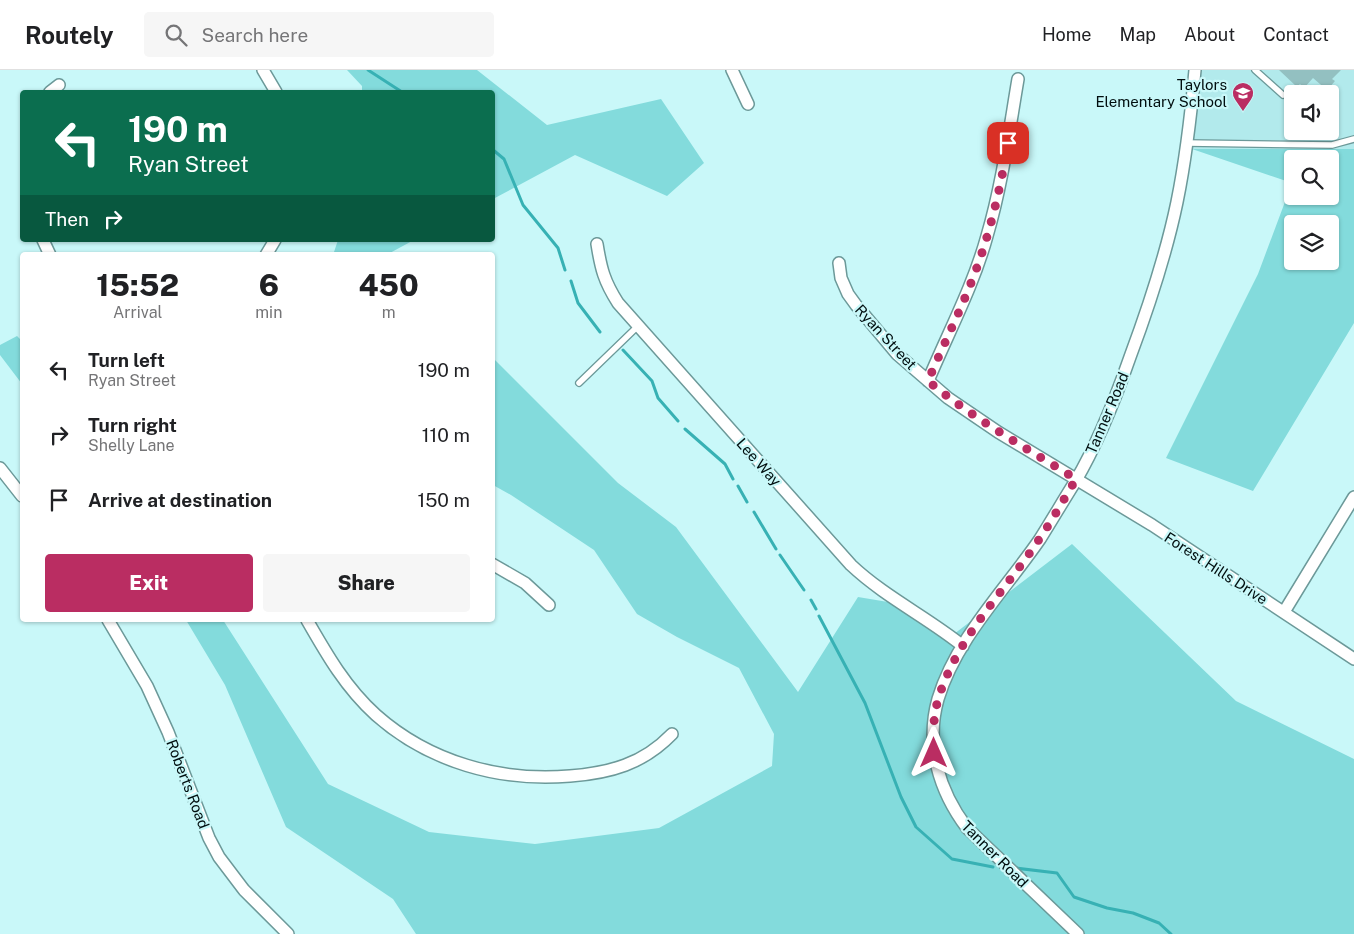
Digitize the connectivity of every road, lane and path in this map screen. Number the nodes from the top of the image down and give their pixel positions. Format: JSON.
{"nodes":[{"id":1,"x":263,"y":70,"type":"edge"},
{"id":2,"x":732,"y":70,"type":"edge"},
{"id":3,"x":1195,"y":70,"type":"edge"},
{"id":4,"x":1256,"y":70,"type":"edge"},
{"id":5,"x":1018,"y":79,"type":"dead end"},
{"id":6,"x":275,"y":90,"type":"edge"},
{"id":7,"x":1283,"y":95,"type":"dead end"},
{"id":8,"x":748,"y":104,"type":"dead end"},
{"id":9,"x":1354,"y":138,"type":"edge"},
{"id":10,"x":1187,"y":143,"type":"junction"},
{"id":11,"x":598,"y":244,"type":"dead end"},
{"id":12,"x":839,"y":263,"type":"dead end"},
{"id":13,"x":638,"y":326,"type":"junction"},
{"id":14,"x":928,"y":381,"type":"junction"},
{"id":15,"x":579,"y":383,"type":"dead end"},
{"id":16,"x":0,"y":468,"type":"edge"},
{"id":17,"x":1076,"y":479,"type":"junction"},
{"id":18,"x":20,"y":493,"type":"edge"},
{"id":19,"x":1354,"y":498,"type":"edge"},
{"id":20,"x":495,"y":566,"type":"edge"},
{"id":21,"x":549,"y":605,"type":"dead end"},
{"id":22,"x":1284,"y":612,"type":"junction"},
{"id":23,"x":109,"y":622,"type":"edge"},
{"id":24,"x":309,"y":622,"type":"edge"},
{"id":25,"x":963,"y":646,"type":"junction"},
{"id":26,"x":1354,"y":659,"type":"edge"},
{"id":27,"x":672,"y":734,"type":"dead end"},
{"id":28,"x":288,"y":934,"type":"edge"},
{"id":29,"x":1078,"y":934,"type":"edge"}],
"edges":[{"from":1,"to":6,"type":"street"},
{"from":2,"to":8,"type":"street"},
{"from":3,"to":10,"type":"street","name":"Tanner Road"},
{"from":4,"to":7,"type":"lane"},
{"from":5,"to":14,"type":"street"},
{"from":9,"to":10,"type":"lane"},
{"from":10,"to":17,"type":"street","name":"Tanner Road"},
{"from":11,"to":13,"type":"street","name":"Lee Way"},
{"from":12,"to":14,"type":"street","name":"Ryan Street"},
{"from":13,"to":15,"type":"lane"},
{"from":13,"to":25,"type":"street","name":"Lee Way"},
{"from":14,"to":17,"type":"street","name":"Ryan Street"},
{"from":16,"to":18,"type":"street"},
{"from":17,"to":22,"type":"street","name":"Forest Hills Drive"},
{"from":17,"to":25,"type":"street","name":"Tanner Road"},
{"from":19,"to":22,"type":"street"},
{"from":20,"to":21,"type":"street"},
{"from":22,"to":26,"type":"street","name":"Forest Hills Drive"},
{"from":23,"to":28,"type":"street","name":"Roberts Road"},
{"from":24,"to":27,"type":"street"},
{"from":25,"to":29,"type":"street","name":"Tanner Road"}]}
